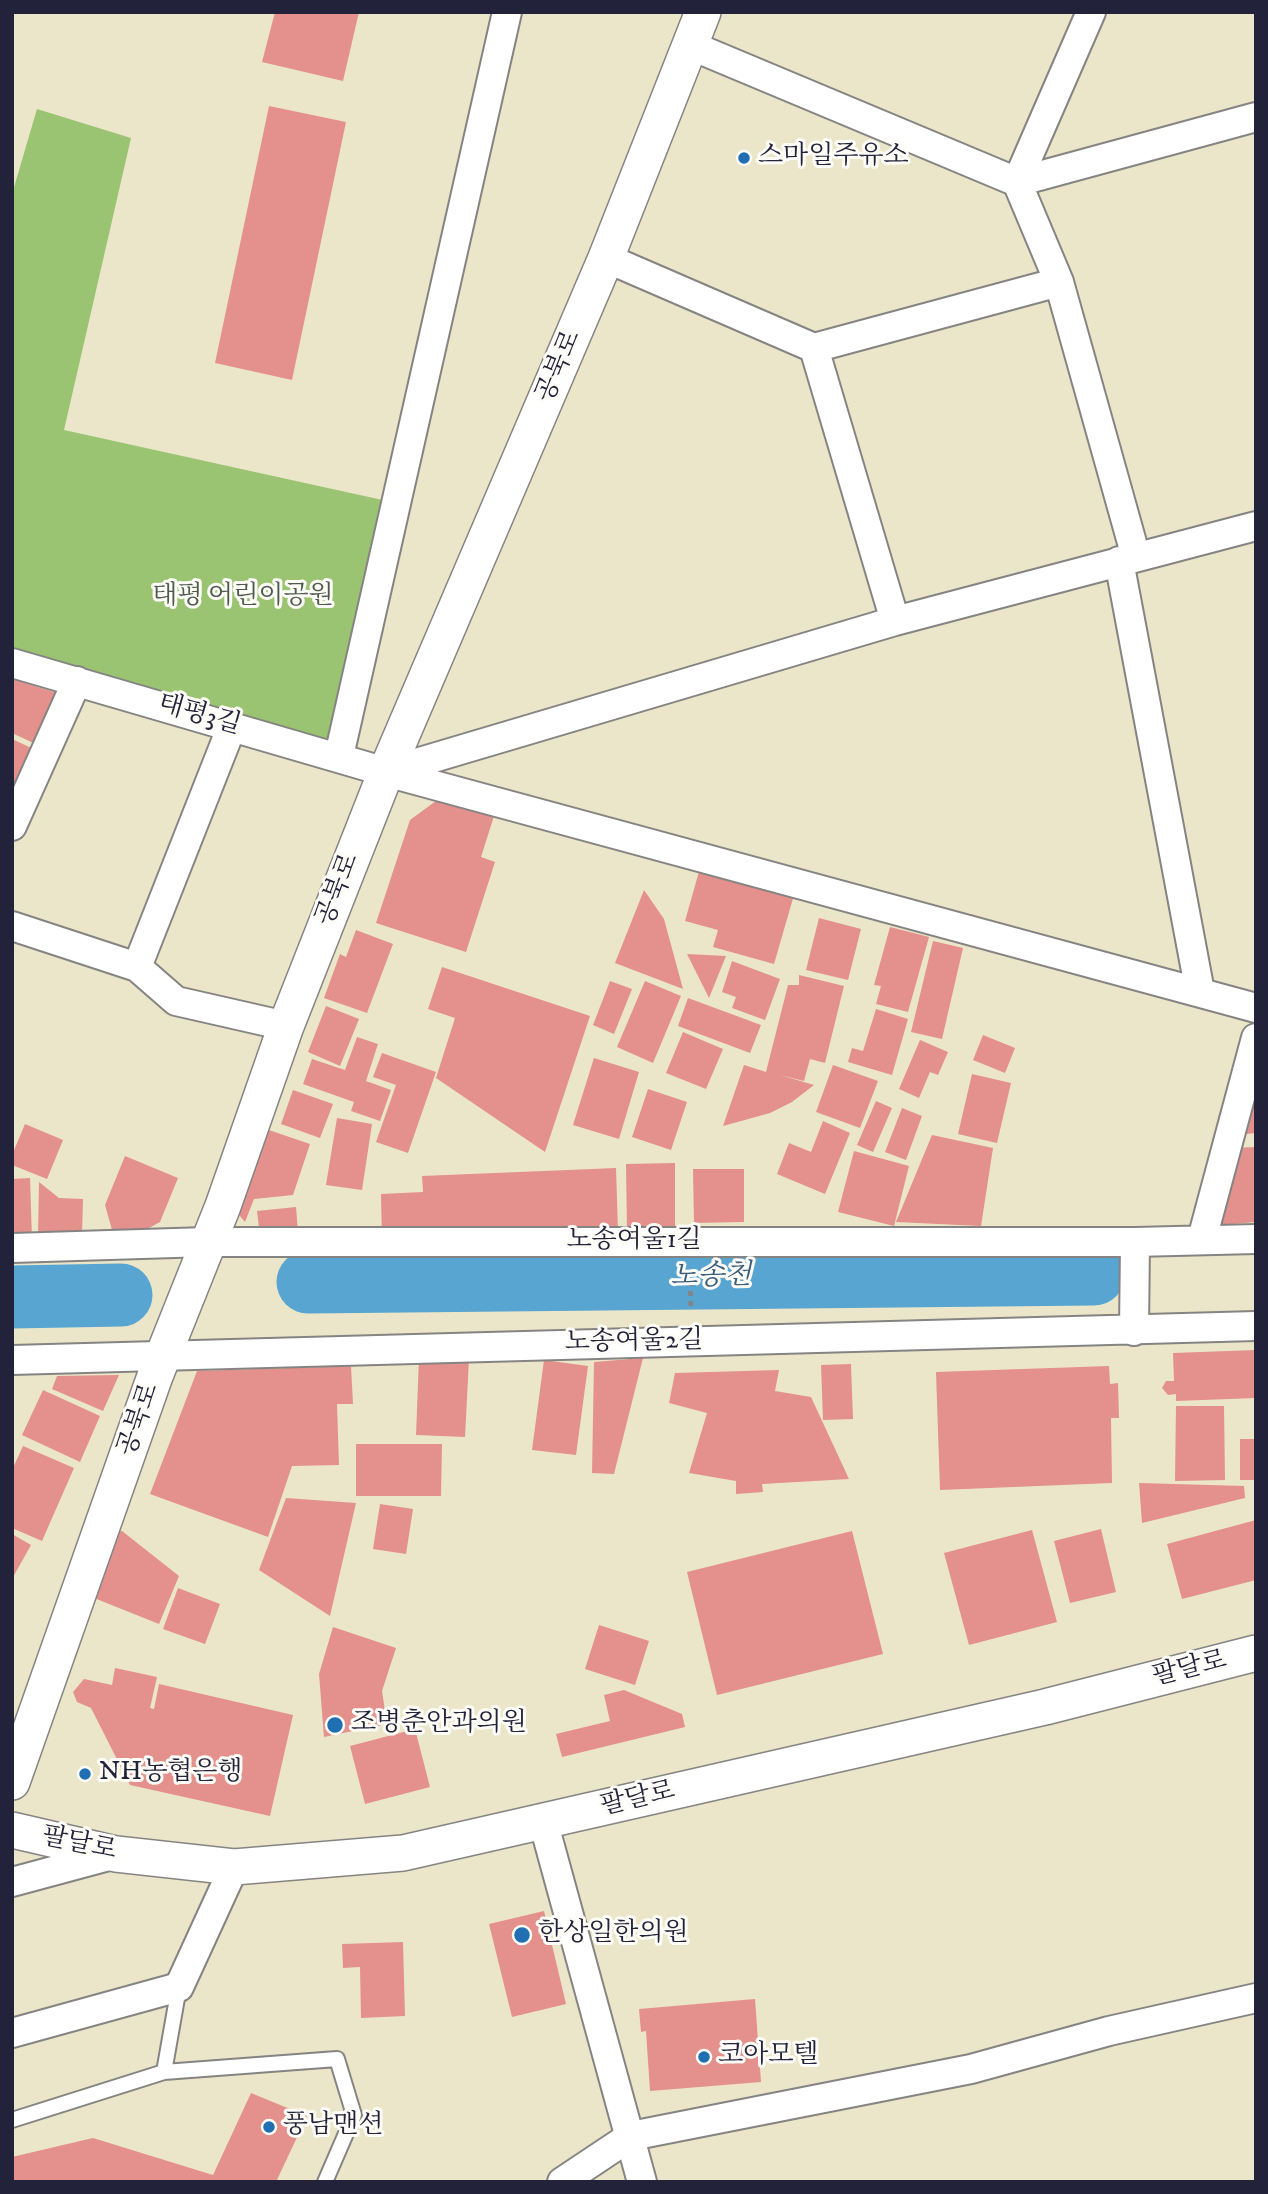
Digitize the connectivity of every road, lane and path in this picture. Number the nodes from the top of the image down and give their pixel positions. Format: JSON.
{"nodes":[{"id":1,"x":507,"y":12,"type":"edge"},
{"id":2,"x":703,"y":12,"type":"edge"},
{"id":3,"x":1091,"y":12,"type":"edge"},
{"id":4,"x":692,"y":46,"type":"junction"},
{"id":5,"x":1256,"y":117,"type":"edge"},
{"id":6,"x":1017,"y":182,"type":"junction"},
{"id":7,"x":606,"y":258,"type":"junction"},
{"id":8,"x":1059,"y":282,"type":"junction"},
{"id":9,"x":814,"y":348,"type":"junction"},
{"id":10,"x":1256,"y":526,"type":"edge"},
{"id":11,"x":1127,"y":559,"type":"junction"},
{"id":12,"x":895,"y":621,"type":"junction"},
{"id":13,"x":12,"y":663,"type":"edge"},
{"id":14,"x":76,"y":681,"type":"junction"},
{"id":15,"x":232,"y":726,"type":"junction"},
{"id":16,"x":339,"y":756,"type":"junction"},
{"id":17,"x":386,"y":772,"type":"junction"},
{"id":18,"x":12,"y":826,"type":"edge"},
{"id":19,"x":12,"y":926,"type":"edge"},
{"id":20,"x":137,"y":967,"type":"junction"},
{"id":21,"x":1199,"y":992,"type":"junction"},
{"id":22,"x":1256,"y":1008,"type":"edge"},
{"id":23,"x":286,"y":1026,"type":"junction"},
{"id":24,"x":1256,"y":1038,"type":"edge"},
{"id":25,"x":1202,"y":1239,"type":"junction"},
{"id":26,"x":1256,"y":1239,"type":"edge"},
{"id":27,"x":207,"y":1242,"type":"junction"},
{"id":28,"x":1135,"y":1242,"type":"junction"},
{"id":29,"x":12,"y":1248,"type":"edge"},
{"id":30,"x":690,"y":1266,"type":"dead end"},
{"id":31,"x":691,"y":1313,"type":"dead end"},
{"id":32,"x":1256,"y":1326,"type":"edge"},
{"id":33,"x":1134,"y":1331,"type":"junction"},
{"id":34,"x":164,"y":1355,"type":"junction"},
{"id":35,"x":12,"y":1360,"type":"edge"},
{"id":36,"x":1256,"y":1653,"type":"edge"},
{"id":37,"x":12,"y":1782,"type":"edge"},
{"id":38,"x":543,"y":1821,"type":"junction"},
{"id":39,"x":12,"y":1830,"type":"edge"},
{"id":40,"x":116,"y":1854,"type":"junction"},
{"id":41,"x":234,"y":1867,"type":"junction"},
{"id":42,"x":12,"y":1882,"type":"edge"},
{"id":43,"x":179,"y":1987,"type":"junction"},
{"id":44,"x":1256,"y":1998,"type":"edge"},
{"id":45,"x":12,"y":2033,"type":"edge"},
{"id":46,"x":164,"y":2072,"type":"junction"},
{"id":47,"x":12,"y":2120,"type":"edge"},
{"id":48,"x":631,"y":2136,"type":"junction"},
{"id":49,"x":325,"y":2182,"type":"edge"},
{"id":50,"x":562,"y":2182,"type":"edge"},
{"id":51,"x":642,"y":2182,"type":"edge"}],
"edges":[{"from":1,"to":16,"type":"street"},
{"from":2,"to":4,"type":"street","name":"공북로"},
{"from":3,"to":6,"type":"street"},
{"from":4,"to":6,"type":"street"},
{"from":4,"to":7,"type":"street","name":"공북로"},
{"from":5,"to":6,"type":"street"},
{"from":6,"to":8,"type":"street"},
{"from":7,"to":9,"type":"street"},
{"from":7,"to":17,"type":"street","name":"공북로"},
{"from":8,"to":9,"type":"street"},
{"from":8,"to":11,"type":"street"},
{"from":9,"to":12,"type":"street"},
{"from":10,"to":11,"type":"street"},
{"from":11,"to":12,"type":"street"},
{"from":11,"to":21,"type":"street"},
{"from":12,"to":17,"type":"street"},
{"from":13,"to":14,"type":"street","name":"태평3길"},
{"from":14,"to":15,"type":"street","name":"태평3길"},
{"from":14,"to":18,"type":"street"},
{"from":15,"to":16,"type":"street","name":"태평3길"},
{"from":15,"to":20,"type":"street"},
{"from":16,"to":17,"type":"street","name":"태평3길"},
{"from":17,"to":21,"type":"street","name":"태평3길"},
{"from":17,"to":23,"type":"street","name":"공북로"},
{"from":19,"to":20,"type":"street"},
{"from":20,"to":23,"type":"street"},
{"from":21,"to":22,"type":"street","name":"태평3길"},
{"from":23,"to":27,"type":"street","name":"공북로"},
{"from":24,"to":25,"type":"street"},
{"from":25,"to":26,"type":"street","name":"노송여울1길"},
{"from":25,"to":28,"type":"street","name":"노송여울1길"},
{"from":27,"to":28,"type":"street","name":"노송여울1길"},
{"from":27,"to":29,"type":"street","name":"노송여울1길"},
{"from":27,"to":34,"type":"street","name":"공북로"},
{"from":28,"to":33,"type":"street"},
{"from":30,"to":31,"type":"path"},
{"from":32,"to":33,"type":"street","name":"노송여울2길"},
{"from":33,"to":34,"type":"street","name":"노송여울2길"},
{"from":34,"to":35,"type":"street","name":"노송여울2길"},
{"from":34,"to":37,"type":"street","name":"공북로"},
{"from":36,"to":38,"type":"street","name":"팔달로"},
{"from":38,"to":41,"type":"street","name":"팔달로"},
{"from":38,"to":48,"type":"street"},
{"from":39,"to":40,"type":"street","name":"팔달로"},
{"from":40,"to":41,"type":"street","name":"팔달로"},
{"from":40,"to":42,"type":"street"},
{"from":41,"to":43,"type":"street"},
{"from":43,"to":45,"type":"street"},
{"from":43,"to":46,"type":"lane"},
{"from":44,"to":48,"type":"street"},
{"from":46,"to":47,"type":"lane"},
{"from":46,"to":49,"type":"lane"},
{"from":48,"to":50,"type":"street"},
{"from":48,"to":51,"type":"street"}]}
